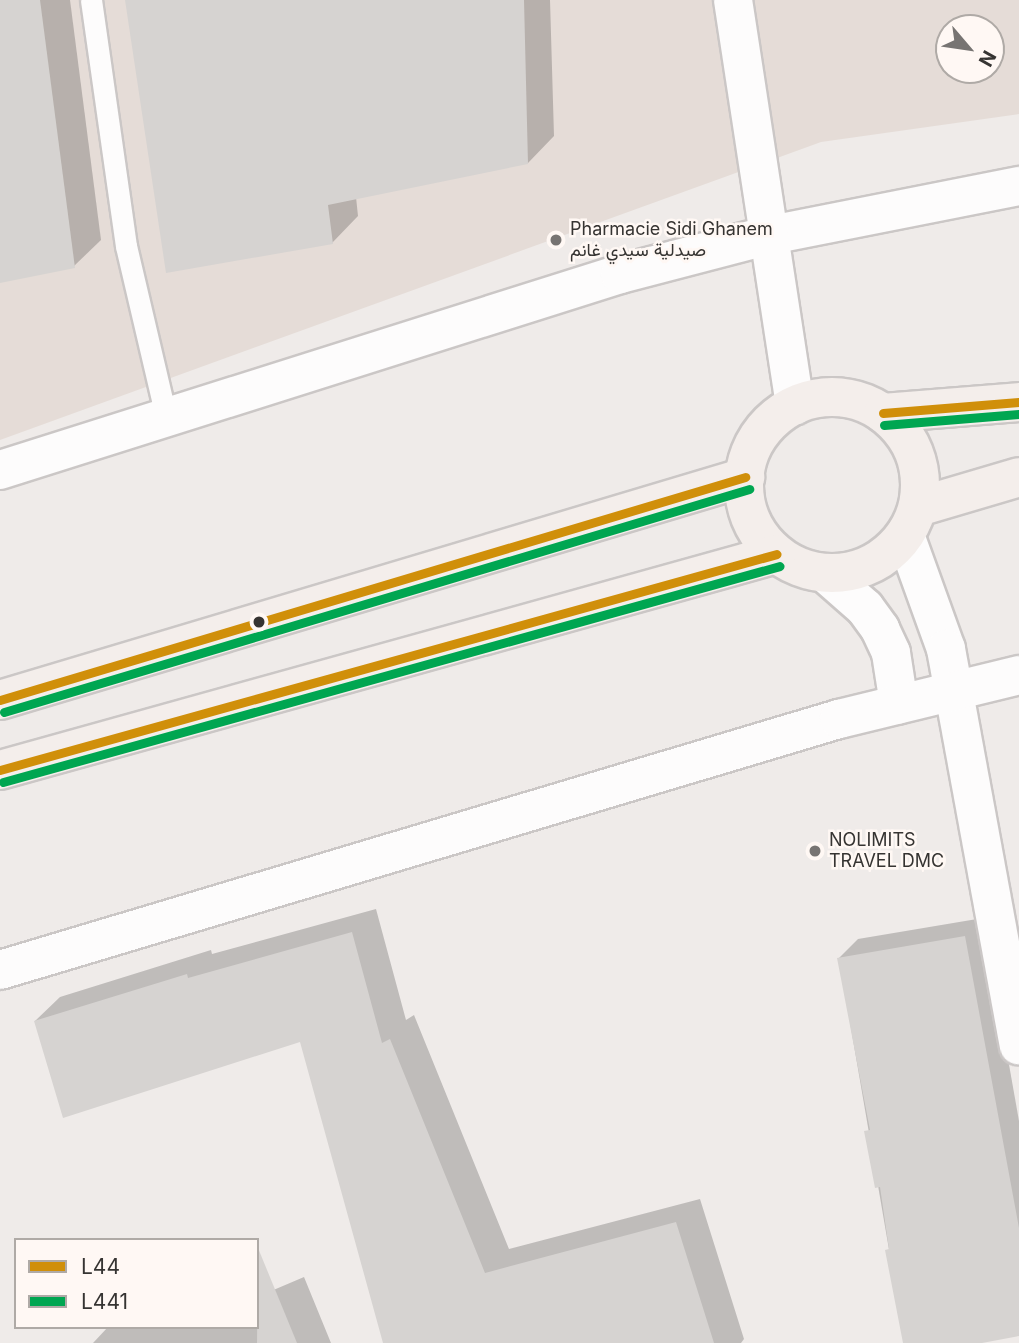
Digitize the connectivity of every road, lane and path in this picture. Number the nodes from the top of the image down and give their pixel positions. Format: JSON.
{"nodes":[{"id":1,"x":91,"y":0,"type":"edge"},
{"id":2,"x":733,"y":0,"type":"edge"},
{"id":3,"x":1019,"y":186,"type":"edge"},
{"id":4,"x":766,"y":236,"type":"junction"},
{"id":5,"x":1019,"y":402,"type":"edge"},
{"id":6,"x":795,"y":405,"type":"junction"},
{"id":7,"x":883,"y":412,"type":"junction"},
{"id":8,"x":167,"y":421,"type":"junction"},
{"id":9,"x":0,"y":470,"type":"edge"},
{"id":10,"x":745,"y":477,"type":"junction"},
{"id":11,"x":1019,"y":477,"type":"edge"},
{"id":12,"x":911,"y":521,"type":"junction"},
{"id":13,"x":777,"y":554,"type":"junction"},
{"id":14,"x":825,"y":573,"type":"junction"},
{"id":15,"x":1019,"y":675,"type":"edge"},
{"id":16,"x":954,"y":690,"type":"junction"},
{"id":17,"x":0,"y":700,"type":"edge"},
{"id":18,"x":899,"y":704,"type":"junction"},
{"id":19,"x":0,"y":770,"type":"edge"},
{"id":20,"x":0,"y":970,"type":"edge"},
{"id":21,"x":1019,"y":1045,"type":"edge"}],
"edges":[{"from":1,"to":8,"type":"lane"},
{"from":2,"to":4,"type":"street"},
{"from":3,"to":4,"type":"street"},
{"from":4,"to":6,"type":"street"},
{"from":4,"to":8,"type":"street"},
{"from":5,"to":7,"type":"main road"},
{"from":6,"to":7,"type":"main road"},
{"from":6,"to":10,"type":"main road"},
{"from":7,"to":12,"type":"main road"},
{"from":8,"to":9,"type":"street"},
{"from":10,"to":13,"type":"main road"},
{"from":10,"to":17,"type":"main road"},
{"from":11,"to":12,"type":"main road"},
{"from":12,"to":14,"type":"main road"},
{"from":12,"to":16,"type":"street"},
{"from":13,"to":14,"type":"main road"},
{"from":13,"to":19,"type":"main road"},
{"from":14,"to":18,"type":"street"},
{"from":15,"to":16,"type":"street"},
{"from":16,"to":18,"type":"street"},
{"from":16,"to":21,"type":"street"},
{"from":18,"to":20,"type":"street"}]}
